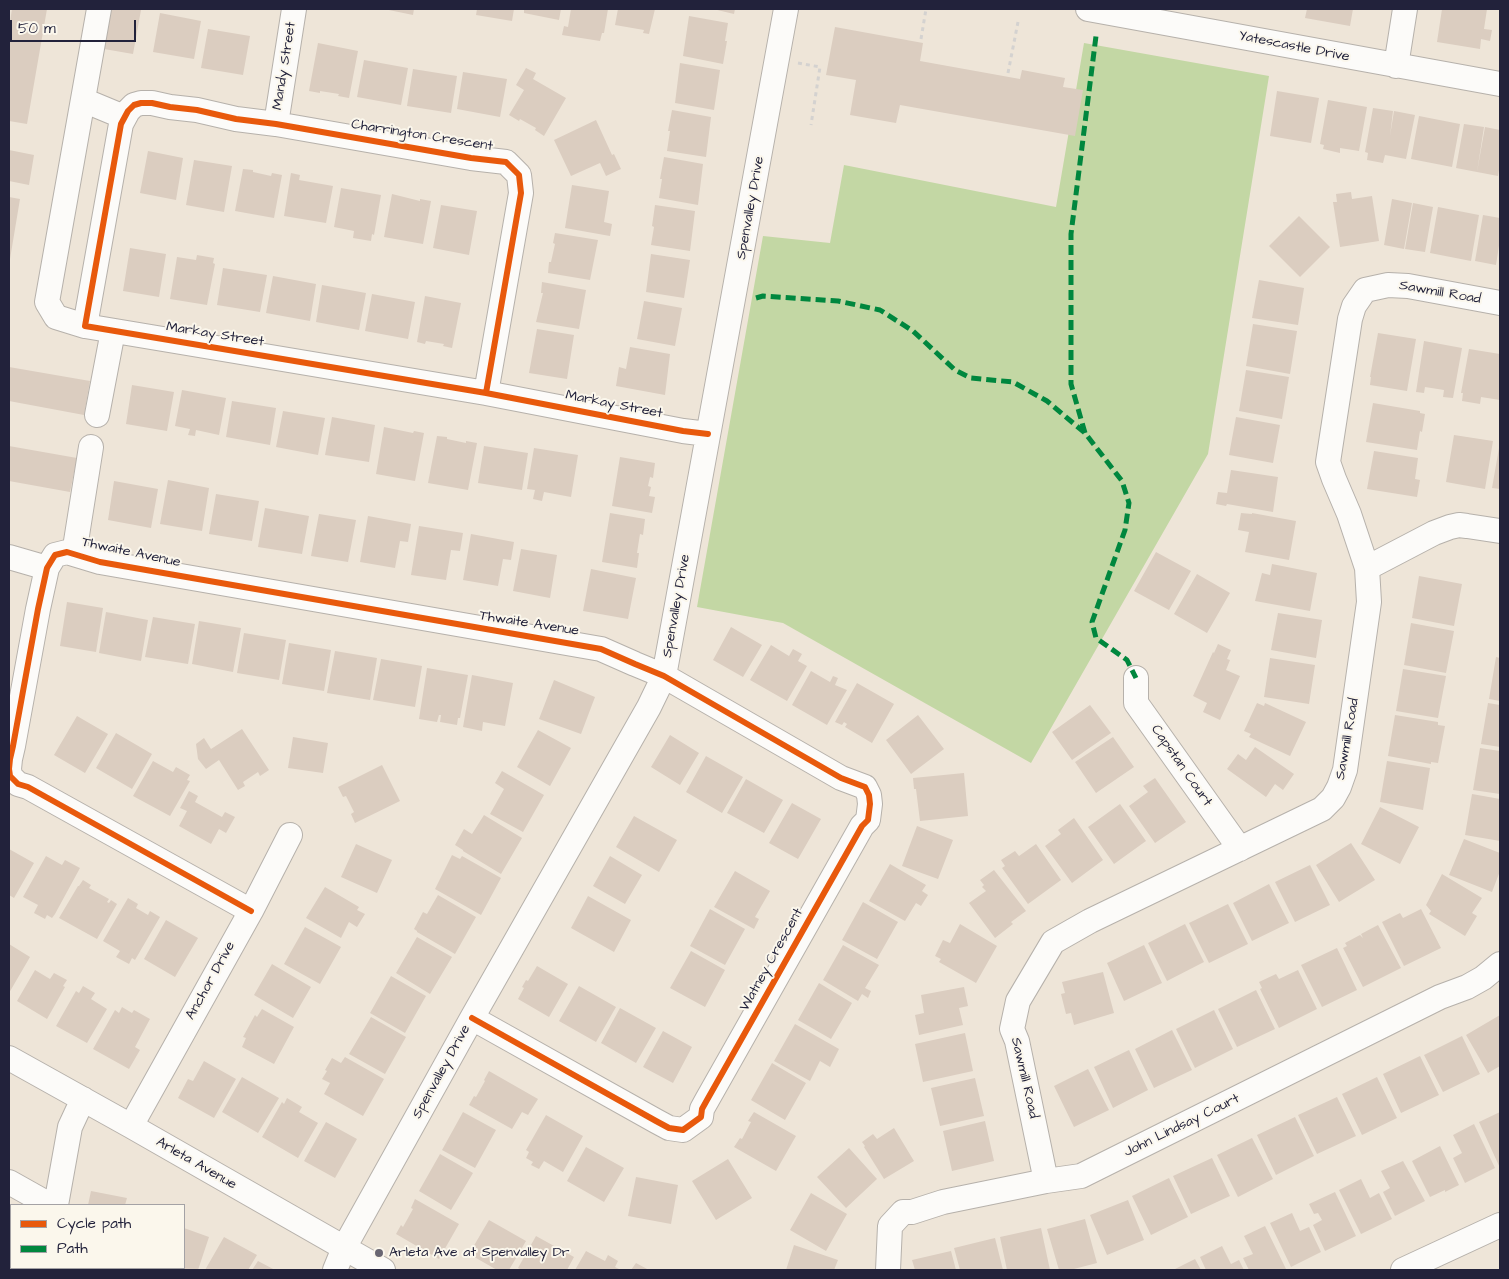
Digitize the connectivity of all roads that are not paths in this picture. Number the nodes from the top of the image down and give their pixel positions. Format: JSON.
{"nodes":[{"id":1,"x":99,"y":9,"type":"edge"},
{"id":2,"x":294,"y":9,"type":"edge"},
{"id":3,"x":786,"y":9,"type":"edge"},
{"id":4,"x":1088,"y":9,"type":"edge"},
{"id":5,"x":1405,"y":9,"type":"edge"},
{"id":6,"x":1396,"y":66,"type":"junction"},
{"id":7,"x":1500,"y":84,"type":"edge"},
{"id":8,"x":83,"y":100,"type":"junction"},
{"id":9,"x":124,"y":117,"type":"junction"},
{"id":10,"x":276,"y":124,"type":"junction"},
{"id":11,"x":1500,"y":303,"type":"edge"},
{"id":12,"x":85,"y":326,"type":"junction"},
{"id":13,"x":113,"y":331,"type":"junction"},
{"id":14,"x":486,"y":393,"type":"junction"},
{"id":15,"x":97,"y":415,"type":"dead end"},
{"id":16,"x":708,"y":434,"type":"junction"},
{"id":17,"x":92,"y":447,"type":"dead end"},
{"id":18,"x":1500,"y":531,"type":"edge"},
{"id":19,"x":74,"y":554,"type":"junction"},
{"id":20,"x":9,"y":558,"type":"edge"},
{"id":21,"x":47,"y":568,"type":"junction"},
{"id":22,"x":1366,"y":568,"type":"junction"},
{"id":23,"x":664,"y":676,"type":"junction"},
{"id":24,"x":1136,"y":678,"type":"dead end"},
{"id":25,"x":11,"y":745,"type":"edge"},
{"id":26,"x":290,"y":835,"type":"dead end"},
{"id":27,"x":1240,"y":849,"type":"junction"},
{"id":28,"x":251,"y":911,"type":"junction"},
{"id":29,"x":1500,"y":964,"type":"edge"},
{"id":30,"x":472,"y":1018,"type":"junction"},
{"id":31,"x":9,"y":1058,"type":"edge"},
{"id":32,"x":83,"y":1099,"type":"junction"},
{"id":33,"x":130,"y":1126,"type":"junction"},
{"id":34,"x":1046,"y":1181,"type":"junction"},
{"id":35,"x":9,"y":1182,"type":"edge"},
{"id":36,"x":48,"y":1204,"type":"edge"},
{"id":37,"x":56,"y":1204,"type":"edge"},
{"id":38,"x":1500,"y":1225,"type":"edge"},
{"id":39,"x":344,"y":1248,"type":"junction"},
{"id":40,"x":335,"y":1270,"type":"edge"},
{"id":41,"x":383,"y":1270,"type":"edge"},
{"id":42,"x":888,"y":1270,"type":"edge"},
{"id":43,"x":1403,"y":1270,"type":"edge"}],
"edges":[{"from":1,"to":8,"type":"street","name":"Markay Street"},
{"from":2,"to":10,"type":"street","name":"Mandy Street"},
{"from":3,"to":16,"type":"street","name":"Spenvalley Drive"},
{"from":4,"to":6,"type":"street","name":"Yatescastle Drive"},
{"from":5,"to":6,"type":"street"},
{"from":6,"to":7,"type":"street","name":"Yatescastle Drive"},
{"from":8,"to":9,"type":"street"},
{"from":8,"to":12,"type":"street","name":"Markay Street"},
{"from":9,"to":10,"type":"street"},
{"from":9,"to":12,"type":"street"},
{"from":10,"to":14,"type":"street","name":"Charrington Crescent"},
{"from":11,"to":22,"type":"street","name":"Sawmill Road"},
{"from":12,"to":13,"type":"street","name":"Markay Street"},
{"from":13,"to":14,"type":"street","name":"Markay Street"},
{"from":13,"to":15,"type":"street"},
{"from":14,"to":16,"type":"street","name":"Markay Street"},
{"from":16,"to":23,"type":"street","name":"Spenvalley Drive"},
{"from":17,"to":19,"type":"street"},
{"from":18,"to":22,"type":"street"},
{"from":19,"to":21,"type":"street","name":"Thwaite Avenue"},
{"from":19,"to":23,"type":"street","name":"Thwaite Avenue"},
{"from":20,"to":21,"type":"street"},
{"from":21,"to":25,"type":"street"},
{"from":22,"to":27,"type":"street","name":"Sawmill Road"},
{"from":23,"to":30,"type":"street","name":"Spenvalley Drive"},
{"from":23,"to":30,"type":"street","name":"Watney Crescent"},
{"from":24,"to":27,"type":"street","name":"Capstan Court"},
{"from":25,"to":28,"type":"street"},
{"from":26,"to":28,"type":"street","name":"Anchor Drive"},
{"from":27,"to":34,"type":"street","name":"Sawmill Road"},
{"from":28,"to":33,"type":"street","name":"Anchor Drive"},
{"from":29,"to":34,"type":"street","name":"John Lindsay Court"},
{"from":30,"to":39,"type":"street","name":"Spenvalley Drive"},
{"from":31,"to":32,"type":"street","name":"Arleta Avenue"},
{"from":32,"to":33,"type":"street","name":"Arleta Avenue"},
{"from":32,"to":37,"type":"street"},
{"from":33,"to":39,"type":"street","name":"Arleta Avenue"},
{"from":34,"to":42,"type":"street","name":"John Lindsay Court"},
{"from":35,"to":36,"type":"street"},
{"from":38,"to":43,"type":"street"},
{"from":39,"to":40,"type":"street","name":"Spenvalley Drive"},
{"from":39,"to":41,"type":"street","name":"Arleta Avenue"}]}
